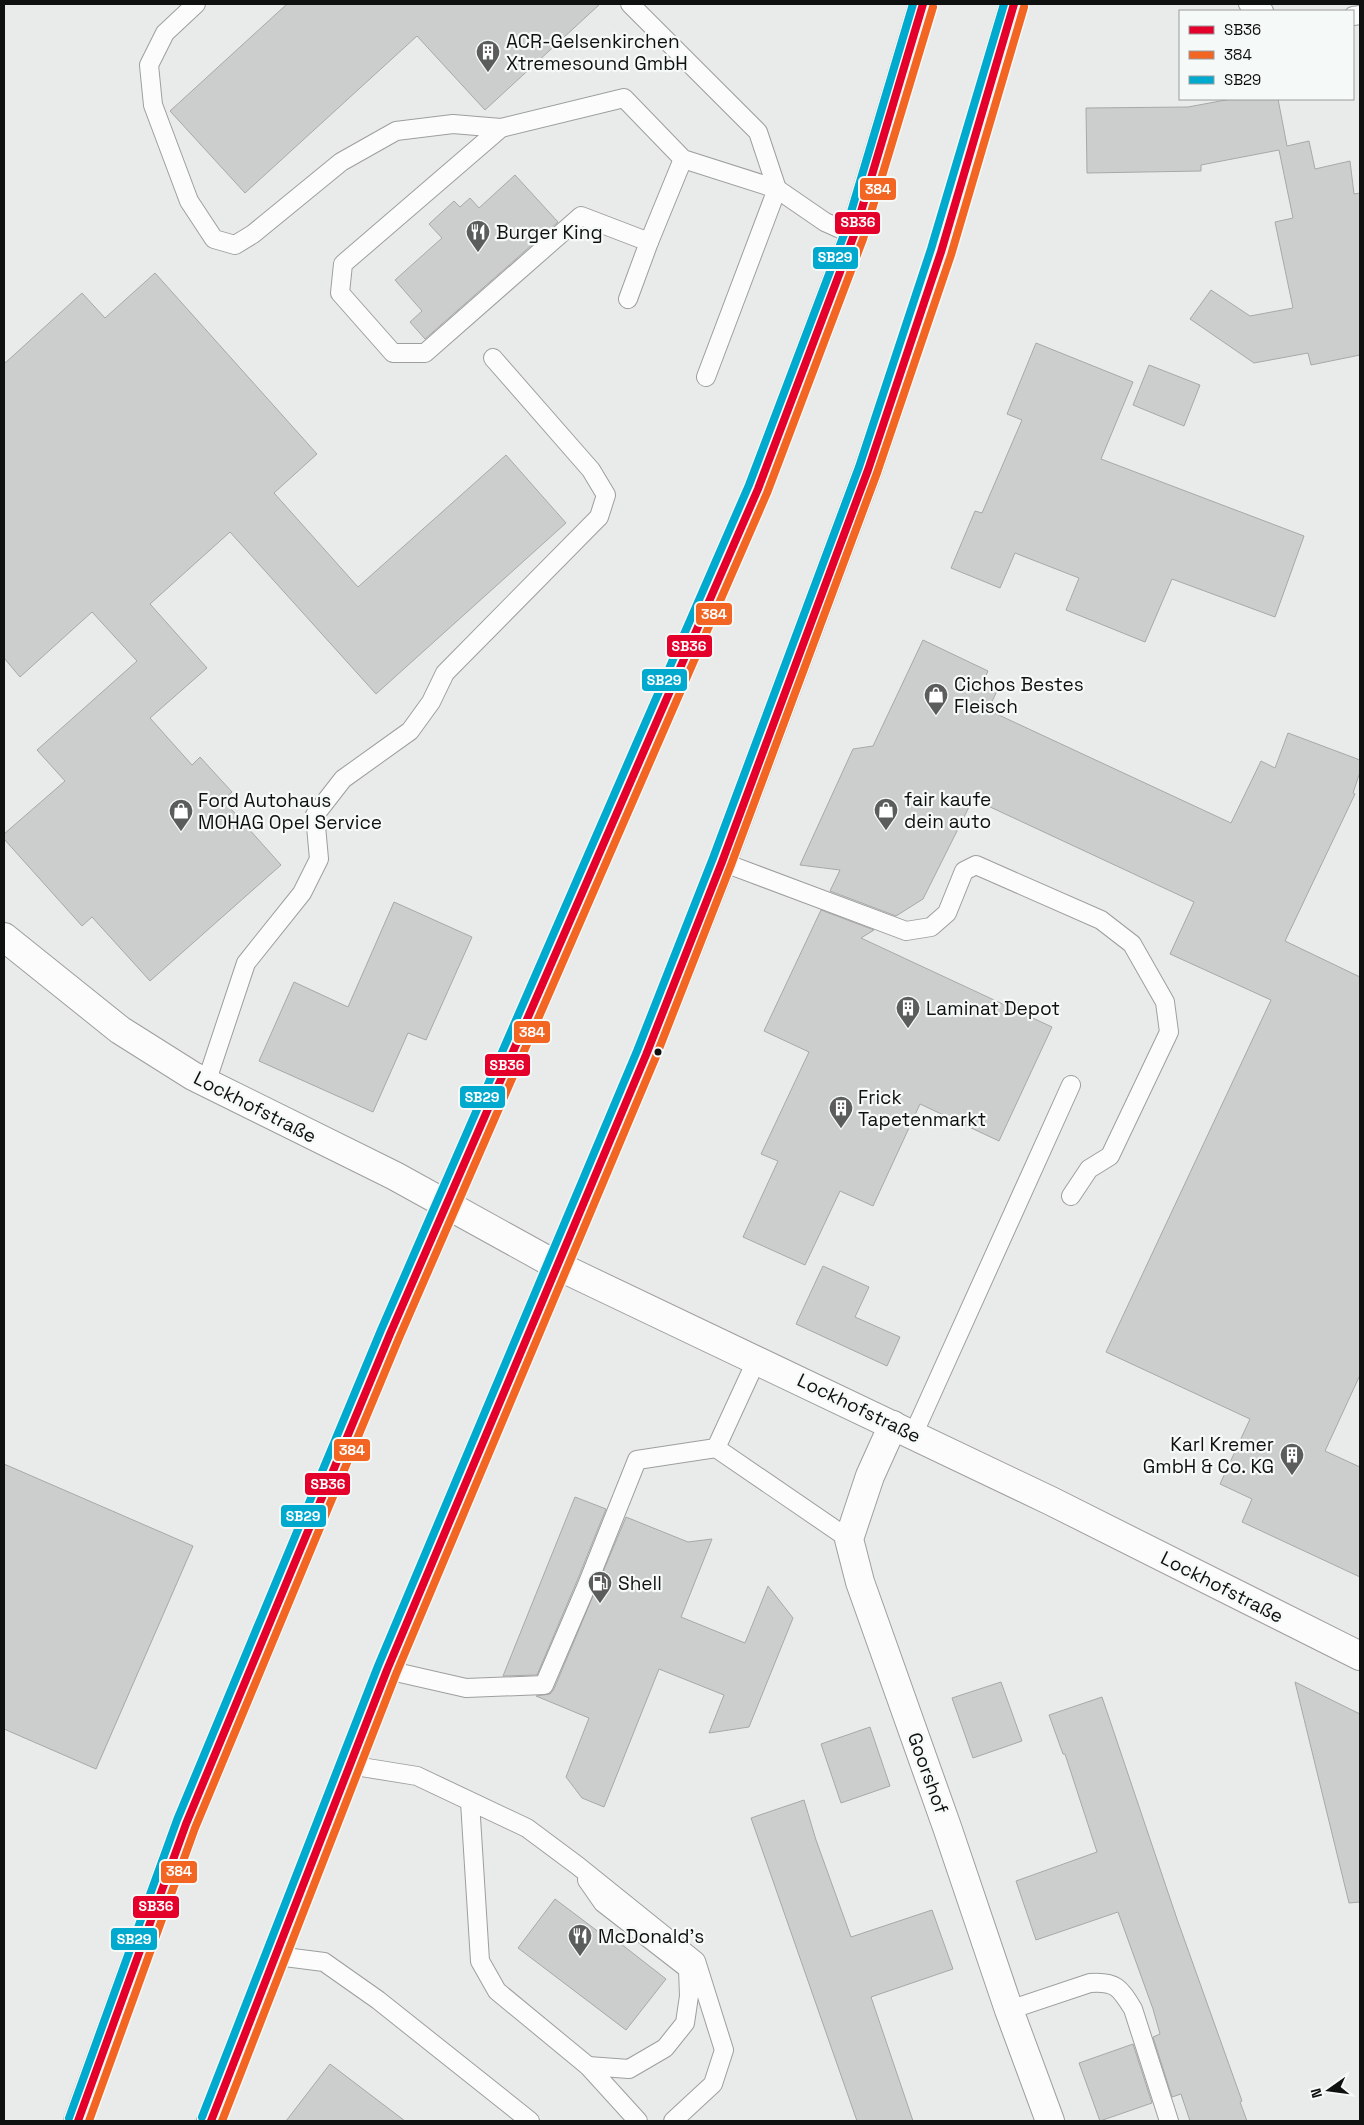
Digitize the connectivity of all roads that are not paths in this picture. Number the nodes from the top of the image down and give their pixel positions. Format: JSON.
{"nodes":[{"id":1,"x":196,"y":4,"type":"edge"},
{"id":2,"x":630,"y":4,"type":"edge"},
{"id":3,"x":923,"y":4,"type":"edge"},
{"id":4,"x":1014,"y":4,"type":"edge"},
{"id":5,"x":1248,"y":4,"type":"edge"},
{"id":6,"x":1262,"y":10,"type":"edge"},
{"id":7,"x":501,"y":128,"type":"junction"},
{"id":8,"x":683,"y":159,"type":"junction"},
{"id":9,"x":777,"y":189,"type":"junction"},
{"id":10,"x":854,"y":234,"type":"junction"},
{"id":11,"x":649,"y":242,"type":"junction"},
{"id":12,"x":628,"y":299,"type":"dead end"},
{"id":13,"x":493,"y":358,"type":"dead end"},
{"id":14,"x":706,"y":377,"type":"dead end"},
{"id":15,"x":722,"y":862,"type":"junction"},
{"id":16,"x":4,"y":938,"type":"edge"},
{"id":17,"x":206,"y":1083,"type":"junction"},
{"id":18,"x":1071,"y":1085,"type":"dead end"},
{"id":19,"x":1071,"y":1196,"type":"dead end"},
{"id":20,"x":447,"y":1204,"type":"junction"},
{"id":21,"x":556,"y":1265,"type":"junction"},
{"id":22,"x":757,"y":1359,"type":"junction"},
{"id":23,"x":903,"y":1430,"type":"junction"},
{"id":24,"x":716,"y":1448,"type":"junction"},
{"id":25,"x":849,"y":1539,"type":"junction"},
{"id":26,"x":1360,"y":1656,"type":"edge"},
{"id":27,"x":387,"y":1670,"type":"junction"},
{"id":28,"x":349,"y":1765,"type":"junction"},
{"id":29,"x":470,"y":1802,"type":"junction"},
{"id":30,"x":578,"y":1866,"type":"junction"},
{"id":31,"x":276,"y":1956,"type":"junction"},
{"id":32,"x":1009,"y":2010,"type":"junction"},
{"id":33,"x":588,"y":2066,"type":"junction"},
{"id":34,"x":78,"y":2121,"type":"edge"},
{"id":35,"x":211,"y":2121,"type":"edge"},
{"id":36,"x":530,"y":2121,"type":"edge"},
{"id":37,"x":638,"y":2121,"type":"edge"},
{"id":38,"x":673,"y":2121,"type":"edge"},
{"id":39,"x":1050,"y":2121,"type":"edge"},
{"id":40,"x":1169,"y":2121,"type":"edge"}],
"edges":[{"from":1,"to":7,"type":"lane"},
{"from":2,"to":9,"type":"lane"},
{"from":3,"to":10,"type":"main road"},
{"from":4,"to":15,"type":"main road"},
{"from":5,"to":6,"type":"lane"},
{"from":7,"to":8,"type":"lane"},
{"from":7,"to":11,"type":"lane"},
{"from":8,"to":9,"type":"lane"},
{"from":8,"to":11,"type":"lane"},
{"from":9,"to":10,"type":"lane"},
{"from":9,"to":14,"type":"lane"},
{"from":10,"to":20,"type":"main road"},
{"from":11,"to":12,"type":"lane"},
{"from":13,"to":17,"type":"lane"},
{"from":15,"to":19,"type":"lane"},
{"from":15,"to":21,"type":"main road"},
{"from":16,"to":17,"type":"main road","name":"Lockhofstraße"},
{"from":17,"to":20,"type":"main road","name":"Lockhofstraße"},
{"from":18,"to":23,"type":"lane"},
{"from":20,"to":21,"type":"main road","name":"Lockhofstraße"},
{"from":20,"to":34,"type":"main road"},
{"from":21,"to":22,"type":"main road","name":"Lockhofstraße"},
{"from":21,"to":27,"type":"main road"},
{"from":22,"to":23,"type":"main road","name":"Lockhofstraße"},
{"from":22,"to":24,"type":"lane"},
{"from":23,"to":25,"type":"main road"},
{"from":23,"to":26,"type":"main road","name":"Lockhofstraße"},
{"from":24,"to":25,"type":"lane"},
{"from":24,"to":27,"type":"lane"},
{"from":25,"to":32,"type":"main road","name":"Goorshof"},
{"from":27,"to":28,"type":"main road"},
{"from":28,"to":29,"type":"lane"},
{"from":28,"to":31,"type":"main road"},
{"from":29,"to":30,"type":"lane"},
{"from":29,"to":33,"type":"lane"},
{"from":30,"to":33,"type":"lane"},
{"from":30,"to":38,"type":"lane"},
{"from":31,"to":35,"type":"main road"},
{"from":31,"to":36,"type":"lane"},
{"from":32,"to":39,"type":"main road","name":"Goorshof"},
{"from":32,"to":40,"type":"lane"},
{"from":33,"to":37,"type":"lane"}]}
